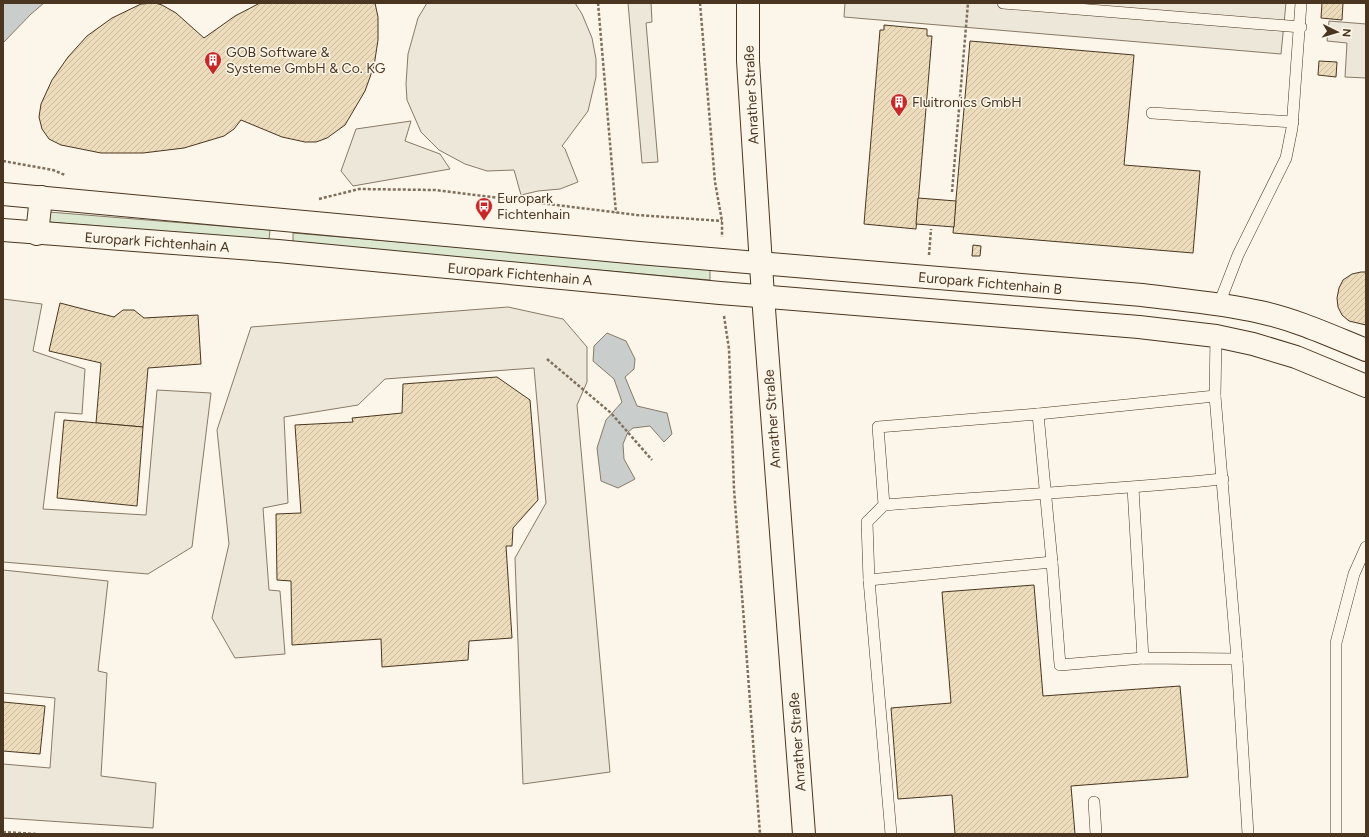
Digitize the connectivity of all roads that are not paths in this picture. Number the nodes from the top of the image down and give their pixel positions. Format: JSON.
{"nodes":[{"id":1,"x":748,"y":3,"type":"edge"},
{"id":2,"x":1003,"y":3,"type":"edge"},
{"id":3,"x":1301,"y":3,"type":"edge"},
{"id":4,"x":1301,"y":27,"type":"junction"},
{"id":5,"x":1152,"y":113,"type":"dead end"},
{"id":6,"x":1293,"y":122,"type":"junction"},
{"id":7,"x":3,"y":194,"type":"edge"},
{"id":8,"x":41,"y":197,"type":"junction"},
{"id":9,"x":281,"y":218,"type":"junction"},
{"id":10,"x":3,"y":230,"type":"edge"},
{"id":11,"x":37,"y":234,"type":"junction"},
{"id":12,"x":278,"y":251,"type":"junction"},
{"id":13,"x":761,"y":263,"type":"junction"},
{"id":14,"x":763,"y":296,"type":"junction"},
{"id":15,"x":1219,"y":304,"type":"junction"},
{"id":16,"x":1216,"y":336,"type":"junction"},
{"id":17,"x":1366,"y":350,"type":"edge"},
{"id":18,"x":1366,"y":386,"type":"edge"},
{"id":19,"x":1215,"y":396,"type":"junction"},
{"id":20,"x":1038,"y":414,"type":"junction"},
{"id":21,"x":1223,"y":479,"type":"junction"},
{"id":22,"x":1133,"y":488,"type":"junction"},
{"id":23,"x":1045,"y":492,"type":"junction"},
{"id":24,"x":884,"y":505,"type":"junction"},
{"id":25,"x":1366,"y":547,"type":"edge"},
{"id":26,"x":1052,"y":562,"type":"junction"},
{"id":27,"x":868,"y":580,"type":"junction"},
{"id":28,"x":1143,"y":658,"type":"junction"},
{"id":29,"x":1237,"y":659,"type":"junction"},
{"id":30,"x":1094,"y":802,"type":"dead end"},
{"id":31,"x":804,"y":834,"type":"edge"},
{"id":32,"x":891,"y":834,"type":"edge"},
{"id":33,"x":1096,"y":834,"type":"edge"},
{"id":34,"x":1248,"y":834,"type":"edge"},
{"id":35,"x":1336,"y":834,"type":"edge"}],
"edges":[{"from":1,"to":13,"type":"street","name":"Anrather Straße"},
{"from":2,"to":4,"type":"lane"},
{"from":3,"to":4,"type":"lane"},
{"from":4,"to":6,"type":"lane"},
{"from":5,"to":6,"type":"lane"},
{"from":6,"to":15,"type":"lane"},
{"from":7,"to":8,"type":"street"},
{"from":8,"to":9,"type":"street"},
{"from":8,"to":11,"type":"street"},
{"from":9,"to":12,"type":"street"},
{"from":9,"to":13,"type":"street"},
{"from":10,"to":11,"type":"street","name":"Europark Fichtenhain A"},
{"from":11,"to":12,"type":"street","name":"Europark Fichtenhain A"},
{"from":12,"to":14,"type":"street","name":"Europark Fichtenhain A"},
{"from":13,"to":14,"type":"street","name":"Anrather Straße"},
{"from":13,"to":15,"type":"street","name":"Europark Fichtenhain B"},
{"from":14,"to":16,"type":"street"},
{"from":14,"to":31,"type":"street","name":"Anrather Straße"},
{"from":15,"to":16,"type":"street"},
{"from":15,"to":17,"type":"street","name":"Europark Fichtenhain B"},
{"from":16,"to":18,"type":"street"},
{"from":16,"to":19,"type":"lane"},
{"from":19,"to":20,"type":"lane"},
{"from":19,"to":21,"type":"lane"},
{"from":20,"to":23,"type":"lane"},
{"from":20,"to":24,"type":"lane"},
{"from":21,"to":22,"type":"lane"},
{"from":21,"to":29,"type":"lane"},
{"from":22,"to":23,"type":"lane"},
{"from":22,"to":28,"type":"lane"},
{"from":23,"to":24,"type":"lane"},
{"from":23,"to":26,"type":"lane"},
{"from":24,"to":27,"type":"lane"},
{"from":25,"to":35,"type":"lane"},
{"from":26,"to":27,"type":"lane"},
{"from":26,"to":28,"type":"lane"},
{"from":27,"to":32,"type":"lane"},
{"from":28,"to":29,"type":"lane"},
{"from":29,"to":34,"type":"lane"},
{"from":30,"to":33,"type":"lane"}]}
